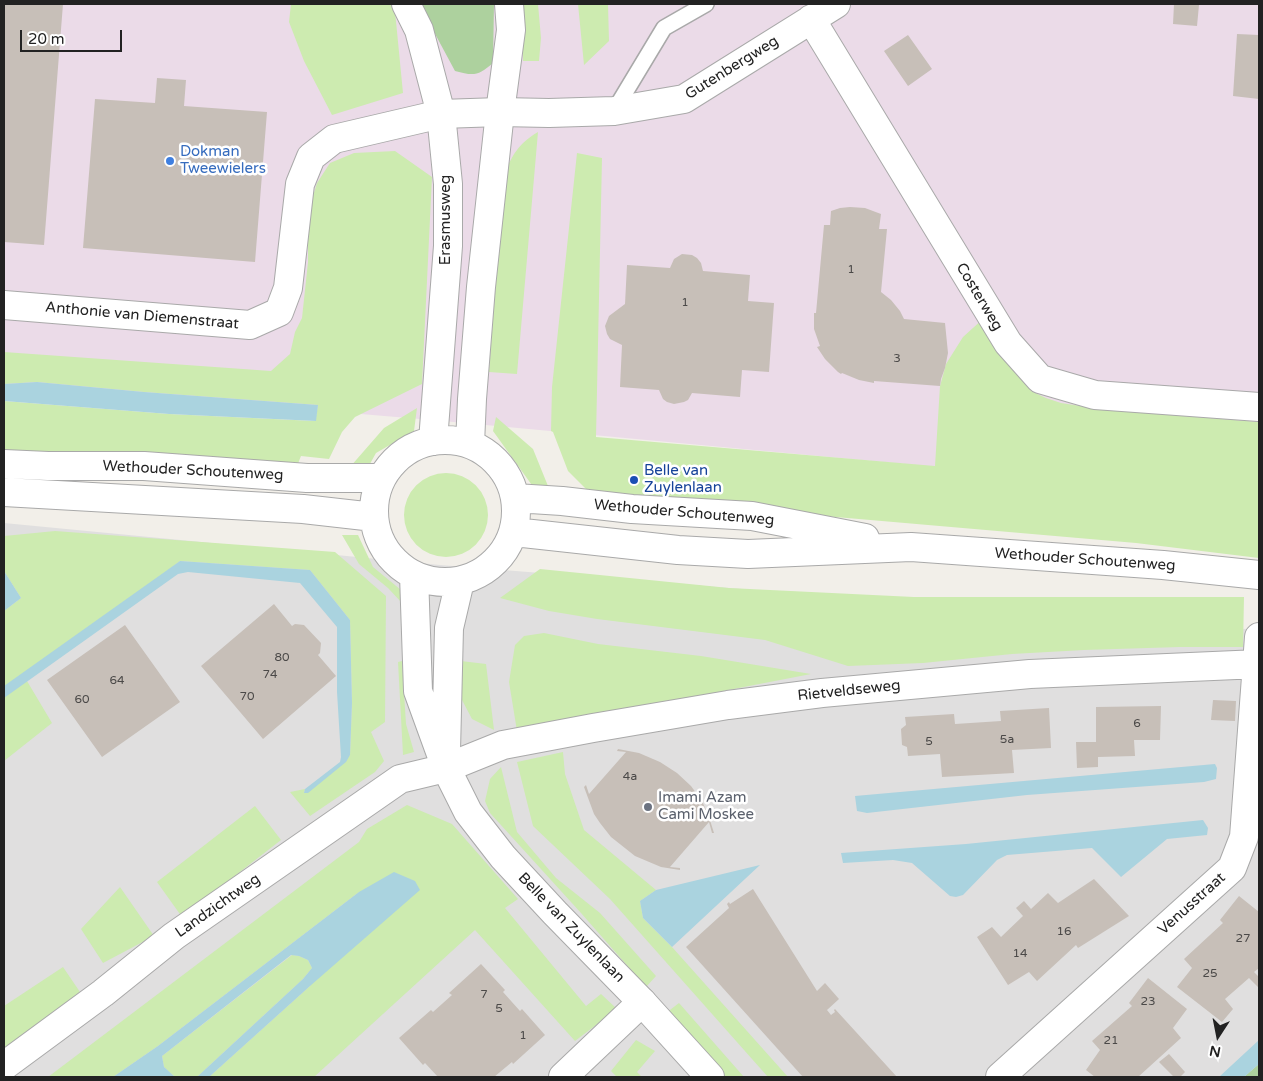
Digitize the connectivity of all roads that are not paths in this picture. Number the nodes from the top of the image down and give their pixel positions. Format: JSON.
{"nodes":[{"id":1,"x":406,"y":4,"type":"edge"},
{"id":2,"x":509,"y":4,"type":"edge"},
{"id":3,"x":706,"y":4,"type":"edge"},
{"id":4,"x":836,"y":4,"type":"edge"},
{"id":5,"x":811,"y":19,"type":"junction"},
{"id":6,"x":500,"y":112,"type":"junction"},
{"id":7,"x":614,"y":112,"type":"junction"},
{"id":8,"x":441,"y":114,"type":"junction"},
{"id":9,"x":4,"y":305,"type":"edge"},
{"id":10,"x":1259,"y":407,"type":"edge"},
{"id":11,"x":433,"y":441,"type":"junction"},
{"id":12,"x":470,"y":444,"type":"junction"},
{"id":13,"x":4,"y":464,"type":"edge"},
{"id":14,"x":381,"y":478,"type":"junction"},
{"id":15,"x":4,"y":492,"type":"edge"},
{"id":16,"x":515,"y":498,"type":"junction"},
{"id":17,"x":374,"y":518,"type":"junction"},
{"id":18,"x":514,"y":532,"type":"junction"},
{"id":19,"x":911,"y":547,"type":"junction"},
{"id":20,"x":1259,"y":575,"type":"edge"},
{"id":21,"x":414,"y":576,"type":"junction"},
{"id":22,"x":460,"y":581,"type":"junction"},
{"id":23,"x":1259,"y":637,"type":"edge"},
{"id":24,"x":1258,"y":664,"type":"edge"},
{"id":25,"x":446,"y":768,"type":"junction"},
{"id":26,"x":642,"y":1002,"type":"junction"},
{"id":27,"x":4,"y":1066,"type":"edge"},
{"id":28,"x":563,"y":1077,"type":"edge"},
{"id":29,"x":710,"y":1077,"type":"edge"},
{"id":30,"x":1000,"y":1077,"type":"edge"}],
"edges":[{"from":1,"to":8,"type":"street","name":"Erasmusweg"},
{"from":2,"to":6,"type":"street"},
{"from":3,"to":7,"type":"lane"},
{"from":4,"to":5,"type":"street","name":"Gutenbergweg"},
{"from":5,"to":7,"type":"street","name":"Gutenbergweg"},
{"from":5,"to":10,"type":"street","name":"Costerweg"},
{"from":6,"to":7,"type":"street","name":"Gutenbergweg"},
{"from":6,"to":8,"type":"street","name":"Anthonie van Diemenstraat"},
{"from":6,"to":12,"type":"street"},
{"from":8,"to":9,"type":"street","name":"Anthonie van Diemenstraat"},
{"from":8,"to":11,"type":"street","name":"Erasmusweg"},
{"from":11,"to":12,"type":"street"},
{"from":11,"to":14,"type":"street"},
{"from":12,"to":16,"type":"street"},
{"from":13,"to":14,"type":"street","name":"Wethouder Schoutenweg"},
{"from":14,"to":17,"type":"street"},
{"from":15,"to":17,"type":"street","name":"Wethouder Schoutenweg"},
{"from":16,"to":18,"type":"street"},
{"from":16,"to":19,"type":"street","name":"Wethouder Schoutenweg"},
{"from":17,"to":21,"type":"street"},
{"from":18,"to":19,"type":"street","name":"Wethouder Schoutenweg"},
{"from":18,"to":22,"type":"street"},
{"from":19,"to":20,"type":"street","name":"Wethouder Schoutenweg"},
{"from":21,"to":22,"type":"street"},
{"from":21,"to":25,"type":"street","name":"Belle van Zuylenlaan"},
{"from":22,"to":25,"type":"street","name":"Belle van Zuylenlaan"},
{"from":23,"to":24,"type":"street","name":"Venusstraat"},
{"from":24,"to":25,"type":"street","name":"Rietveldseweg"},
{"from":24,"to":30,"type":"street","name":"Venusstraat"},
{"from":25,"to":26,"type":"street","name":"Belle van Zuylenlaan"},
{"from":25,"to":27,"type":"street","name":"Landzichtweg"},
{"from":26,"to":28,"type":"street"},
{"from":26,"to":29,"type":"street","name":"Belle van Zuylenlaan"}]}
